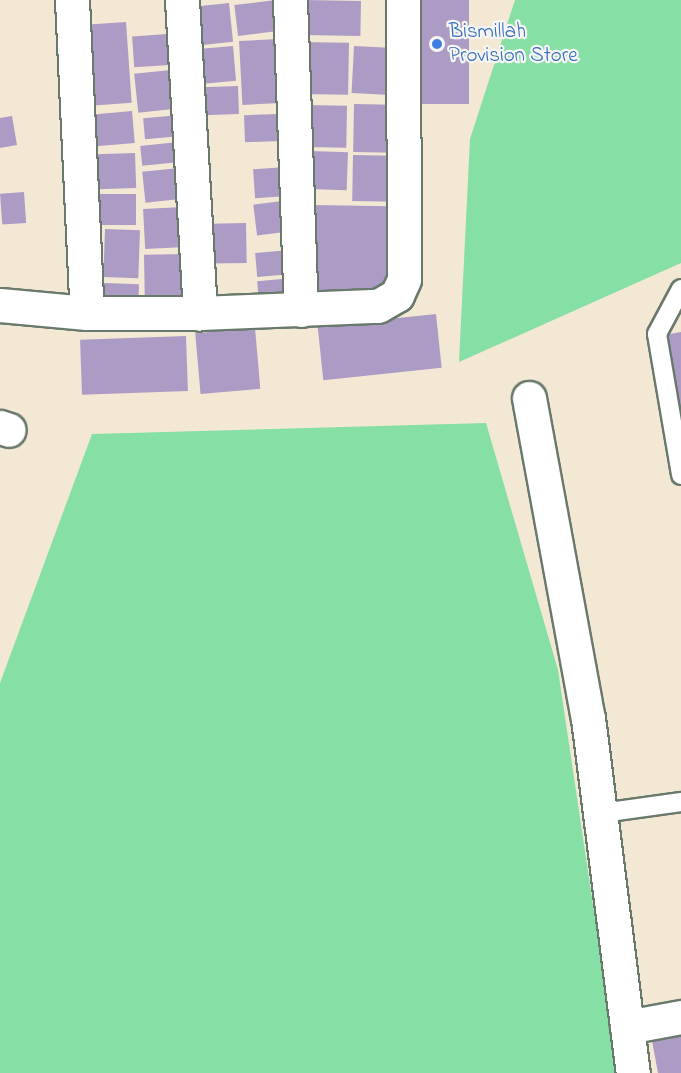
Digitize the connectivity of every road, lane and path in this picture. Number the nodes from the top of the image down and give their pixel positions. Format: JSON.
{"nodes":[{"id":1,"x":72,"y":0,"type":"edge"},
{"id":2,"x":182,"y":0,"type":"edge"},
{"id":3,"x":290,"y":0,"type":"edge"},
{"id":4,"x":403,"y":0,"type":"edge"},
{"id":5,"x":681,"y":289,"type":"edge"},
{"id":6,"x":0,"y":305,"type":"edge"},
{"id":7,"x":301,"y":310,"type":"junction"},
{"id":8,"x":87,"y":313,"type":"junction"},
{"id":9,"x":200,"y":313,"type":"junction"},
{"id":10,"x":529,"y":398,"type":"dead end"},
{"id":11,"x":681,"y":475,"type":"edge"},
{"id":12,"x":681,"y":802,"type":"edge"},
{"id":13,"x":602,"y":813,"type":"junction"},
{"id":14,"x":681,"y":1017,"type":"edge"},
{"id":15,"x":627,"y":1027,"type":"junction"},
{"id":16,"x":633,"y":1073,"type":"edge"}],
"edges":[{"from":1,"to":8,"type":"street"},
{"from":2,"to":9,"type":"street"},
{"from":3,"to":7,"type":"street"},
{"from":4,"to":7,"type":"street"},
{"from":5,"to":11,"type":"lane"},
{"from":6,"to":8,"type":"street"},
{"from":7,"to":9,"type":"street"},
{"from":8,"to":9,"type":"street"},
{"from":10,"to":13,"type":"street"},
{"from":12,"to":13,"type":"lane"},
{"from":13,"to":15,"type":"street"},
{"from":14,"to":15,"type":"street"},
{"from":15,"to":16,"type":"street"}]}
